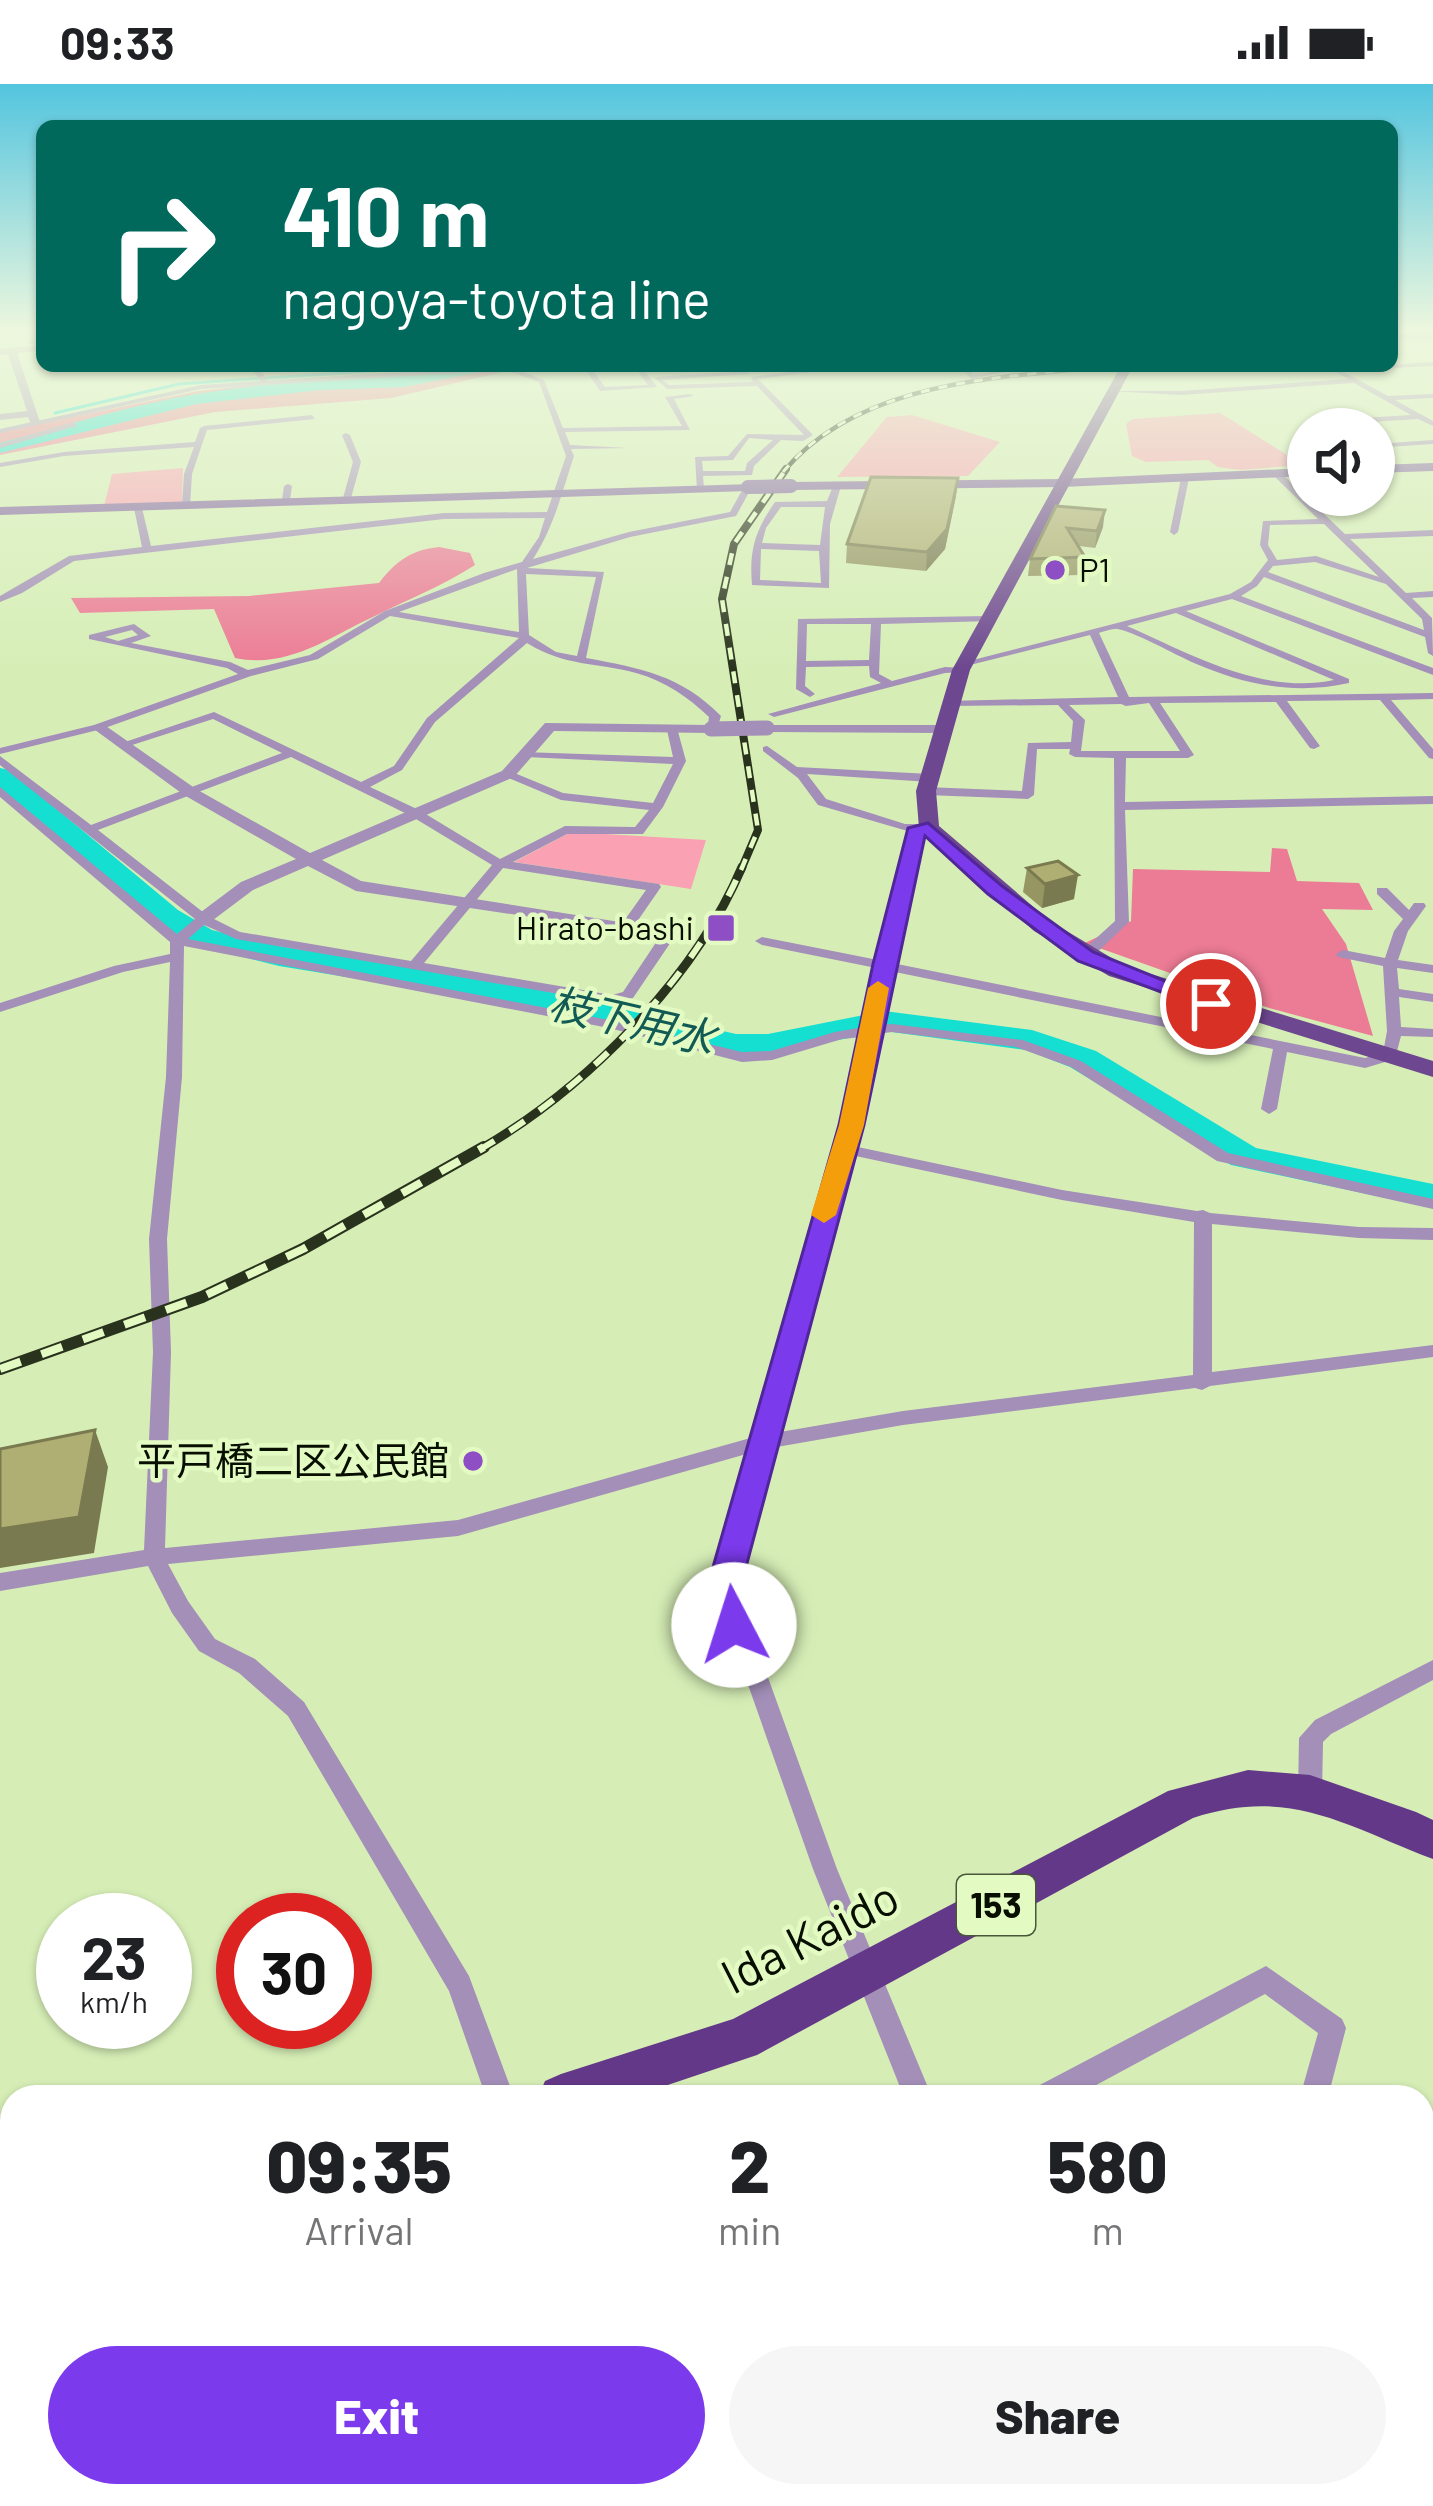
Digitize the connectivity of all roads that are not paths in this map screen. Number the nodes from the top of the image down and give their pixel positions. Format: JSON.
{"nodes":[{"id":1,"x":199,"y":444,"type":"joint"},
{"id":2,"x":349,"y":444,"type":"edge"},
{"id":3,"x":565,"y":444,"type":"edge"},
{"id":4,"x":741,"y":444,"type":"edge"},
{"id":5,"x":772,"y":444,"type":"edge"},
{"id":6,"x":1084,"y":444,"type":"edge"},
{"id":7,"x":568,"y":451,"type":"junction"},
{"id":8,"x":624,"y":452,"type":"dead end"},
{"id":9,"x":0,"y":465,"type":"edge"},
{"id":10,"x":1433,"y":467,"type":"edge"},
{"id":11,"x":1395,"y":469,"type":"edge"},
{"id":12,"x":1287,"y":473,"type":"edge"},
{"id":13,"x":1276,"y":474,"type":"junction"},
{"id":14,"x":1185,"y":478,"type":"junction"},
{"id":15,"x":700,"y":481,"type":"junction"},
{"id":16,"x":1063,"y":483,"type":"junction"},
{"id":17,"x":837,"y":486,"type":"junction"},
{"id":18,"x":748,"y":487,"type":"junction"},
{"id":19,"x":559,"y":490,"type":"junction"},
{"id":20,"x":346,"y":498,"type":"junction"},
{"id":21,"x":829,"y":504,"type":"junction"},
{"id":22,"x":186,"y":506,"type":"junction"},
{"id":23,"x":138,"y":508,"type":"junction"},
{"id":24,"x":0,"y":511,"type":"edge"},
{"id":25,"x":551,"y":515,"type":"junction"},
{"id":26,"x":1325,"y":521,"type":"junction"},
{"id":27,"x":1174,"y":532,"type":"dead end"},
{"id":28,"x":1433,"y":533,"type":"edge"},
{"id":29,"x":1410,"y":534,"type":"junction"},
{"id":30,"x":1342,"y":537,"type":"junction"},
{"id":31,"x":1422,"y":544,"type":"dead end"},
{"id":32,"x":758,"y":546,"type":"junction"},
{"id":33,"x":822,"y":548,"type":"junction"},
{"id":34,"x":147,"y":549,"type":"junction"},
{"id":35,"x":523,"y":568,"type":"junction"},
{"id":36,"x":1268,"y":568,"type":"junction"},
{"id":37,"x":1388,"y":584,"type":"junction"},
{"id":38,"x":1433,"y":594,"type":"edge"},
{"id":39,"x":1233,"y":596,"type":"junction"},
{"id":40,"x":1403,"y":596,"type":"junction"},
{"id":41,"x":0,"y":599,"type":"edge"},
{"id":42,"x":1177,"y":610,"type":"junction"},
{"id":43,"x":388,"y":613,"type":"junction"},
{"id":44,"x":988,"y":619,"type":"junction"},
{"id":45,"x":876,"y":621,"type":"junction"},
{"id":46,"x":1120,"y":626,"type":"junction"},
{"id":47,"x":1094,"y":632,"type":"junction"},
{"id":48,"x":1429,"y":635,"type":"junction"},
{"id":49,"x":523,"y":636,"type":"junction"},
{"id":50,"x":113,"y":645,"type":"dead end"},
{"id":51,"x":1433,"y":653,"type":"edge"},
{"id":52,"x":581,"y":659,"type":"junction"},
{"id":53,"x":875,"y":663,"type":"junction"},
{"id":54,"x":801,"y":664,"type":"junction"},
{"id":55,"x":964,"y":666,"type":"junction"},
{"id":56,"x":1433,"y":672,"type":"edge"},
{"id":57,"x":247,"y":674,"type":"junction"},
{"id":58,"x":890,"y":684,"type":"junction"},
{"id":59,"x":810,"y":694,"type":"dead end"},
{"id":60,"x":1319,"y":694,"type":"junction"},
{"id":61,"x":1433,"y":696,"type":"edge"},
{"id":62,"x":1383,"y":697,"type":"junction"},
{"id":63,"x":1280,"y":699,"type":"junction"},
{"id":64,"x":1154,"y":702,"type":"junction"},
{"id":65,"x":951,"y":703,"type":"junction"},
{"id":66,"x":1126,"y":703,"type":"junction"},
{"id":67,"x":1063,"y":705,"type":"junction"},
{"id":68,"x":771,"y":721,"type":"junction"},
{"id":69,"x":98,"y":727,"type":"junction"},
{"id":70,"x":712,"y":729,"type":"junction"},
{"id":71,"x":942,"y":729,"type":"junction"},
{"id":72,"x":673,"y":730,"type":"junction"},
{"id":73,"x":122,"y":745,"type":"junction"},
{"id":74,"x":1074,"y":746,"type":"junction"},
{"id":75,"x":1314,"y":746,"type":"dead end"},
{"id":76,"x":767,"y":749,"type":"dead end"},
{"id":77,"x":292,"y":753,"type":"junction"},
{"id":78,"x":526,"y":754,"type":"junction"},
{"id":79,"x":0,"y":755,"type":"edge"},
{"id":80,"x":1433,"y":756,"type":"edge"},
{"id":81,"x":1120,"y":758,"type":"junction"},
{"id":82,"x":680,"y":761,"type":"junction"},
{"id":83,"x":793,"y":770,"type":"junction"},
{"id":84,"x":508,"y":774,"type":"junction"},
{"id":85,"x":928,"y":784,"type":"junction"},
{"id":86,"x":362,"y":785,"type":"junction"},
{"id":87,"x":0,"y":791,"type":"edge"},
{"id":88,"x":190,"y":792,"type":"junction"},
{"id":89,"x":1433,"y":800,"type":"edge"},
{"id":90,"x":1119,"y":806,"type":"junction"},
{"id":91,"x":657,"y":807,"type":"junction"},
{"id":92,"x":415,"y":813,"type":"junction"},
{"id":93,"x":923,"y":828,"type":"junction"},
{"id":94,"x":91,"y":829,"type":"junction"},
{"id":95,"x":306,"y":860,"type":"junction"},
{"id":96,"x":500,"y":864,"type":"junction"},
{"id":97,"x":1382,"y":891,"type":"dead end"},
{"id":98,"x":463,"y":904,"type":"junction"},
{"id":99,"x":203,"y":919,"type":"junction"},
{"id":100,"x":626,"y":928,"type":"junction"},
{"id":101,"x":762,"y":940,"type":"dead end"},
{"id":102,"x":178,"y":945,"type":"junction"},
{"id":103,"x":1343,"y":955,"type":"dead end"},
{"id":104,"x":1085,"y":956,"type":"junction"},
{"id":105,"x":1390,"y":963,"type":"junction"},
{"id":106,"x":416,"y":964,"type":"junction"},
{"id":107,"x":884,"y":964,"type":"junction"},
{"id":108,"x":1433,"y":969,"type":"edge"},
{"id":109,"x":1393,"y":992,"type":"junction"},
{"id":110,"x":1433,"y":998,"type":"edge"},
{"id":111,"x":0,"y":1008,"type":"edge"},
{"id":112,"x":872,"y":1024,"type":"junction"},
{"id":113,"x":1394,"y":1031,"type":"junction"},
{"id":114,"x":1433,"y":1033,"type":"edge"},
{"id":115,"x":1281,"y":1046,"type":"junction"},
{"id":116,"x":1390,"y":1056,"type":"junction"},
{"id":117,"x":1433,"y":1069,"type":"edge"},
{"id":118,"x":1269,"y":1109,"type":"dead end"},
{"id":119,"x":844,"y":1149,"type":"junction"},
{"id":120,"x":1433,"y":1204,"type":"edge"},
{"id":121,"x":1203,"y":1215,"type":"junction"},
{"id":122,"x":1433,"y":1234,"type":"edge"},
{"id":123,"x":1433,"y":1351,"type":"edge"},
{"id":124,"x":1202,"y":1383,"type":"junction"},
{"id":125,"x":761,"y":1442,"type":"junction"},
{"id":126,"x":154,"y":1557,"type":"junction"},
{"id":127,"x":0,"y":1582,"type":"edge"},
{"id":128,"x":1433,"y":1670,"type":"edge"},
{"id":129,"x":1310,"y":1793,"type":"junction"},
{"id":130,"x":1433,"y":1840,"type":"edge"},
{"id":131,"x":866,"y":1975,"type":"junction"},
{"id":132,"x":496,"y":2085,"type":"edge"},
{"id":133,"x":624,"y":2085,"type":"edge"},
{"id":134,"x":913,"y":2085,"type":"edge"},
{"id":135,"x":1068,"y":2085,"type":"edge"},
{"id":136,"x":1317,"y":2085,"type":"edge"}],
"edges":[{"from":1,"to":9,"type":"street"},
{"from":1,"to":22,"type":"street"},
{"from":2,"to":20,"type":"street"},
{"from":3,"to":7,"type":"street"},
{"from":4,"to":15,"type":"street"},
{"from":5,"to":15,"type":"street"},
{"from":6,"to":16,"type":"main road"},
{"from":7,"to":8,"type":"street"},
{"from":7,"to":19,"type":"street"},
{"from":10,"to":11,"type":"main road"},
{"from":12,"to":13,"type":"main road"},
{"from":13,"to":14,"type":"main road"},
{"from":13,"to":26,"type":"street"},
{"from":14,"to":16,"type":"main road"},
{"from":14,"to":27,"type":"street"},
{"from":15,"to":18,"type":"main road"},
{"from":15,"to":19,"type":"main road"},
{"from":16,"to":17,"type":"main road"},
{"from":16,"to":44,"type":"main road"},
{"from":17,"to":18,"type":"main road","bridge":true},
{"from":17,"to":21,"type":"street"},
{"from":18,"to":35,"type":"street"},
{"from":19,"to":20,"type":"main road"},
{"from":19,"to":25,"type":"street"},
{"from":20,"to":22,"type":"main road"},
{"from":21,"to":32,"type":"street"},
{"from":21,"to":33,"type":"street"},
{"from":22,"to":23,"type":"main road"},
{"from":23,"to":24,"type":"main road"},
{"from":23,"to":34,"type":"street"},
{"from":25,"to":34,"type":"street"},
{"from":25,"to":35,"type":"street"},
{"from":26,"to":30,"type":"street"},
{"from":26,"to":36,"type":"street"},
{"from":28,"to":29,"type":"street"},
{"from":29,"to":30,"type":"street"},
{"from":29,"to":31,"type":"street"},
{"from":30,"to":37,"type":"street"},
{"from":32,"to":33,"type":"street"},
{"from":32,"to":33,"type":"street"},
{"from":34,"to":41,"type":"street"},
{"from":35,"to":43,"type":"street"},
{"from":35,"to":49,"type":"street"},
{"from":35,"to":52,"type":"street"},
{"from":36,"to":37,"type":"street"},
{"from":36,"to":39,"type":"street"},
{"from":36,"to":48,"type":"street"},
{"from":37,"to":40,"type":"street"},
{"from":38,"to":40,"type":"street"},
{"from":39,"to":42,"type":"street"},
{"from":39,"to":56,"type":"street"},
{"from":40,"to":48,"type":"street"},
{"from":42,"to":46,"type":"street"},
{"from":42,"to":60,"type":"street"},
{"from":43,"to":49,"type":"street"},
{"from":43,"to":57,"type":"street"},
{"from":44,"to":45,"type":"street"},
{"from":44,"to":55,"type":"main road"},
{"from":45,"to":53,"type":"street"},
{"from":45,"to":54,"type":"street"},
{"from":46,"to":47,"type":"street"},
{"from":46,"to":60,"type":"street"},
{"from":47,"to":55,"type":"street"},
{"from":47,"to":66,"type":"street"},
{"from":48,"to":51,"type":"street"},
{"from":49,"to":52,"type":"street"},
{"from":49,"to":86,"type":"street"},
{"from":50,"to":57,"type":"street"},
{"from":52,"to":70,"type":"street"},
{"from":53,"to":54,"type":"street"},
{"from":53,"to":58,"type":"street"},
{"from":54,"to":59,"type":"street"},
{"from":55,"to":58,"type":"street"},
{"from":55,"to":65,"type":"main road"},
{"from":57,"to":69,"type":"street"},
{"from":58,"to":68,"type":"street"},
{"from":60,"to":62,"type":"street"},
{"from":60,"to":63,"type":"street"},
{"from":61,"to":62,"type":"street"},
{"from":62,"to":80,"type":"street"},
{"from":63,"to":64,"type":"street"},
{"from":63,"to":75,"type":"street"},
{"from":64,"to":66,"type":"street"},
{"from":64,"to":81,"type":"street"},
{"from":65,"to":67,"type":"street"},
{"from":65,"to":71,"type":"main road"},
{"from":66,"to":67,"type":"street"},
{"from":67,"to":74,"type":"street"},
{"from":68,"to":70,"type":"street","bridge":true},
{"from":68,"to":71,"type":"street"},
{"from":69,"to":73,"type":"street"},
{"from":69,"to":79,"type":"street"},
{"from":70,"to":72,"type":"street"},
{"from":71,"to":85,"type":"main road"},
{"from":72,"to":78,"type":"street"},
{"from":72,"to":82,"type":"street"},
{"from":73,"to":77,"type":"street"},
{"from":73,"to":88,"type":"street"},
{"from":74,"to":81,"type":"street"},
{"from":74,"to":85,"type":"street"},
{"from":76,"to":83,"type":"street"},
{"from":77,"to":86,"type":"street"},
{"from":77,"to":88,"type":"street"},
{"from":78,"to":82,"type":"street"},
{"from":78,"to":84,"type":"street"},
{"from":79,"to":94,"type":"street"},
{"from":81,"to":90,"type":"street"},
{"from":82,"to":91,"type":"street"},
{"from":83,"to":85,"type":"street"},
{"from":83,"to":93,"type":"street"},
{"from":84,"to":91,"type":"street"},
{"from":84,"to":92,"type":"street"},
{"from":85,"to":93,"type":"main road"},
{"from":86,"to":92,"type":"street"},
{"from":87,"to":102,"type":"street"},
{"from":88,"to":94,"type":"street"},
{"from":88,"to":95,"type":"street"},
{"from":89,"to":90,"type":"street"},
{"from":90,"to":104,"type":"street"},
{"from":91,"to":96,"type":"street"},
{"from":92,"to":95,"type":"street"},
{"from":92,"to":96,"type":"street"},
{"from":93,"to":104,"type":"main road"},
{"from":93,"to":107,"type":"street"},
{"from":94,"to":99,"type":"street"},
{"from":95,"to":98,"type":"street"},
{"from":95,"to":99,"type":"street"},
{"from":96,"to":98,"type":"street"},
{"from":96,"to":100,"type":"street"},
{"from":97,"to":105,"type":"street"},
{"from":98,"to":100,"type":"street"},
{"from":98,"to":106,"type":"street"},
{"from":99,"to":102,"type":"street"},
{"from":99,"to":106,"type":"street"},
{"from":100,"to":106,"type":"street"},
{"from":101,"to":107,"type":"street"},
{"from":102,"to":111,"type":"street"},
{"from":102,"to":112,"type":"street"},
{"from":102,"to":126,"type":"street"},
{"from":103,"to":105,"type":"street"},
{"from":104,"to":116,"type":"main road"},
{"from":105,"to":108,"type":"street"},
{"from":105,"to":109,"type":"street"},
{"from":107,"to":112,"type":"street"},
{"from":107,"to":115,"type":"street"},
{"from":109,"to":110,"type":"street"},
{"from":109,"to":113,"type":"street"},
{"from":112,"to":119,"type":"street"},
{"from":112,"to":120,"type":"street"},
{"from":113,"to":114,"type":"street"},
{"from":113,"to":116,"type":"street"},
{"from":115,"to":116,"type":"street"},
{"from":115,"to":118,"type":"street"},
{"from":116,"to":117,"type":"main road"},
{"from":119,"to":121,"type":"street"},
{"from":119,"to":125,"type":"street"},
{"from":121,"to":122,"type":"street"},
{"from":121,"to":124,"type":"street"},
{"from":123,"to":124,"type":"street"},
{"from":124,"to":125,"type":"street"},
{"from":125,"to":126,"type":"street"},
{"from":125,"to":131,"type":"street"},
{"from":126,"to":127,"type":"street"},
{"from":126,"to":132,"type":"street"},
{"from":128,"to":129,"type":"street"},
{"from":129,"to":130,"type":"highway","name":"Ida Kaido","number":"153"},
{"from":129,"to":131,"type":"highway","name":"Ida Kaido","number":"153"},
{"from":131,"to":133,"type":"highway","name":"Ida Kaido","number":"153"},
{"from":131,"to":134,"type":"street"},
{"from":135,"to":136,"type":"street"}]}
